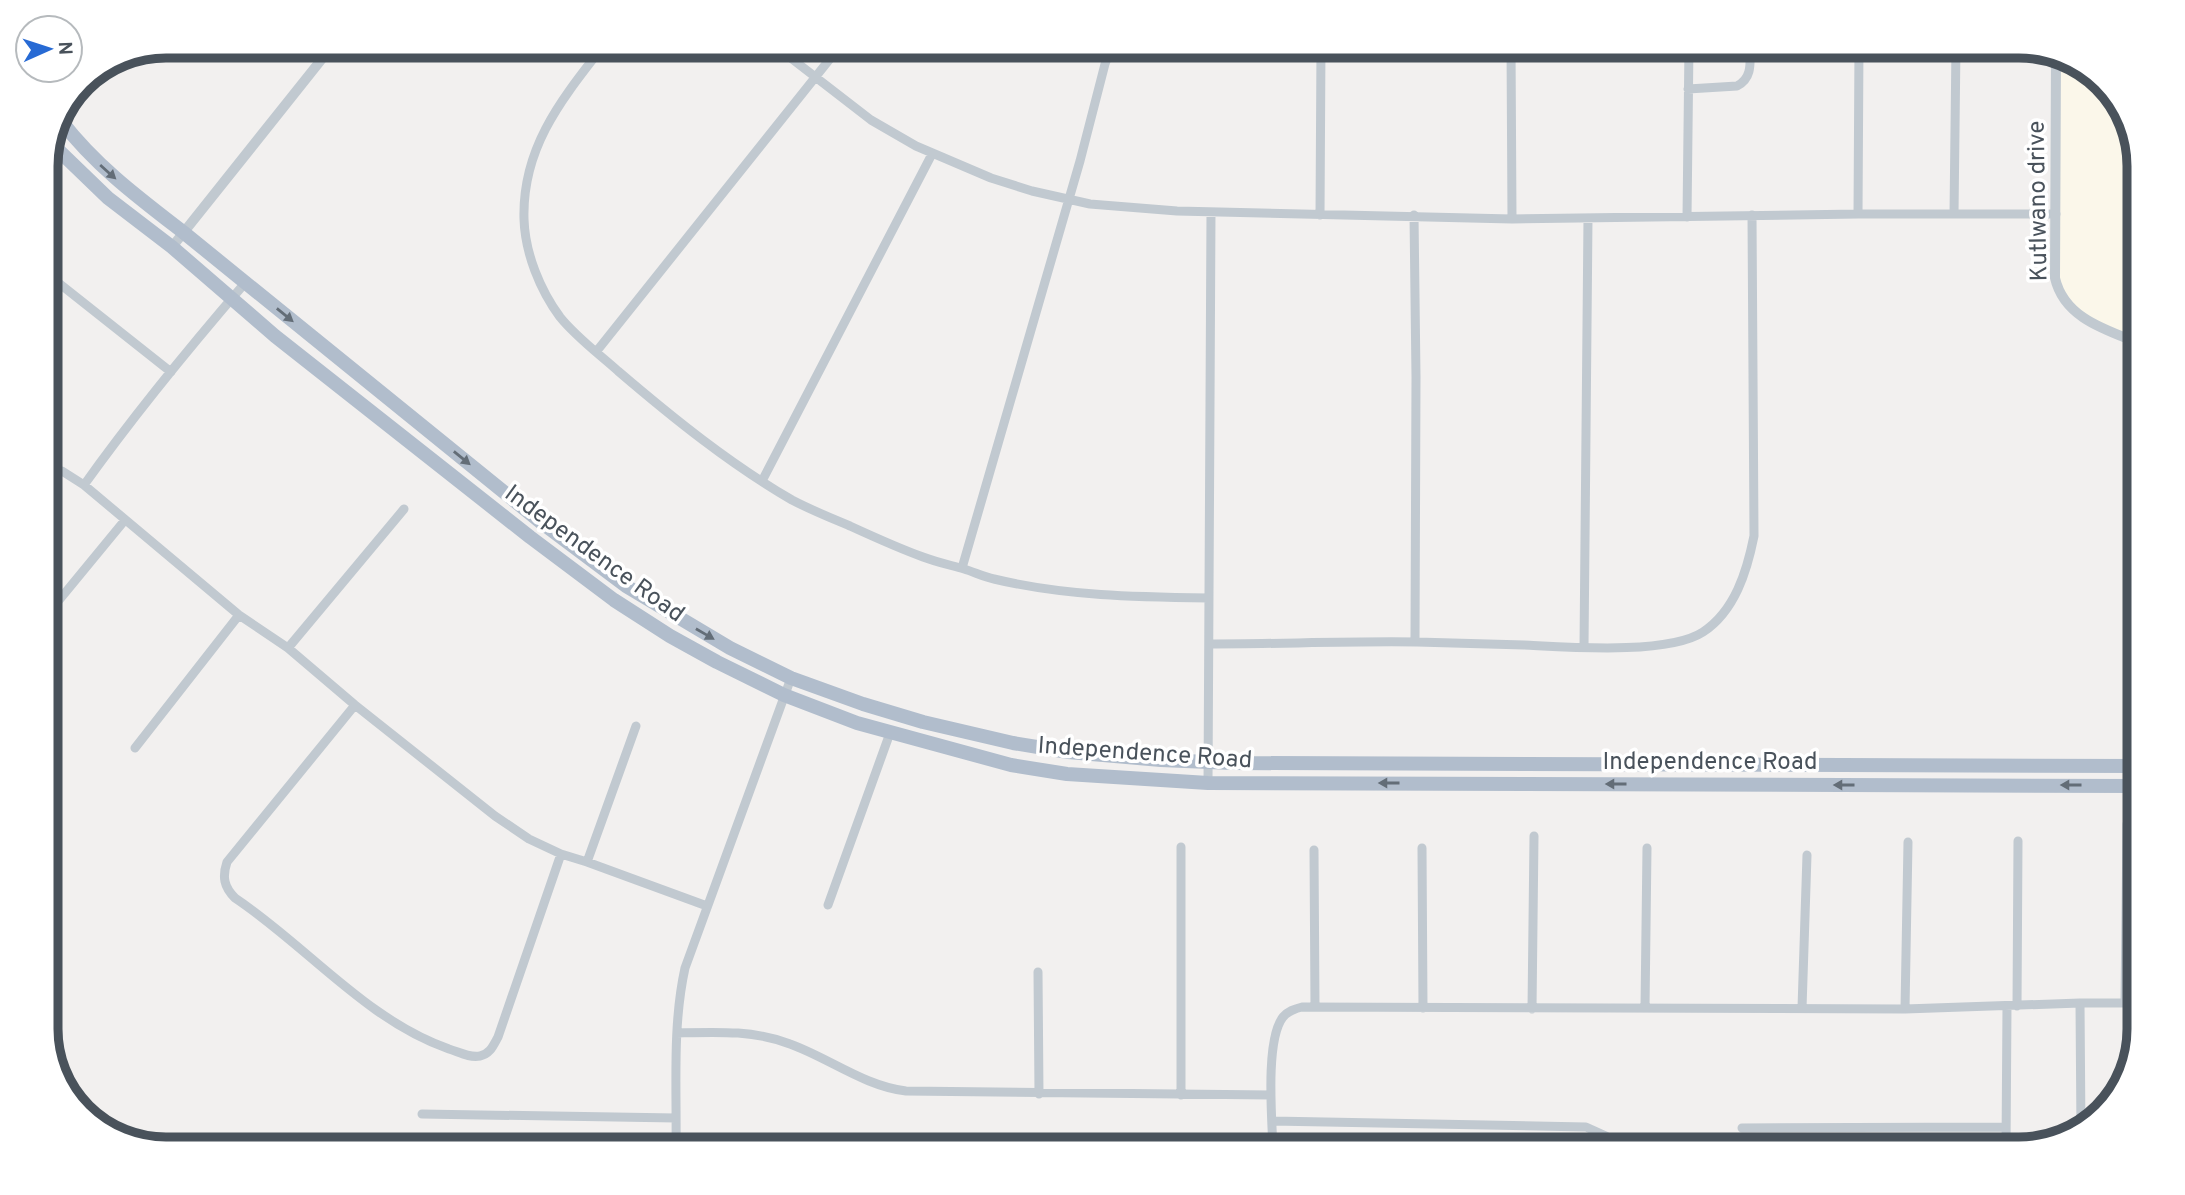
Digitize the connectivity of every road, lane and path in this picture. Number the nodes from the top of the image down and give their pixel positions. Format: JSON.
{"nodes":[{"id":1,"x":323,"y":58,"type":"edge"},
{"id":2,"x":594,"y":58,"type":"edge"},
{"id":3,"x":789,"y":58,"type":"edge"},
{"id":4,"x":831,"y":58,"type":"edge"},
{"id":5,"x":1107,"y":58,"type":"edge"},
{"id":6,"x":1321,"y":58,"type":"edge"},
{"id":7,"x":1511,"y":58,"type":"edge"},
{"id":8,"x":1689,"y":58,"type":"edge"},
{"id":9,"x":1750,"y":58,"type":"edge"},
{"id":10,"x":1859,"y":58,"type":"edge"},
{"id":11,"x":1956,"y":58,"type":"edge"},
{"id":12,"x":2056,"y":65,"type":"edge"},
{"id":13,"x":814,"y":78,"type":"junction"},
{"id":14,"x":1688,"y":89,"type":"junction"},
{"id":15,"x":65,"y":126,"type":"edge"},
{"id":16,"x":59,"y":151,"type":"edge"},
{"id":17,"x":932,"y":154,"type":"junction"},
{"id":18,"x":1068,"y":200,"type":"junction"},
{"id":19,"x":1211,"y":212,"type":"junction"},
{"id":20,"x":1858,"y":214,"type":"junction"},
{"id":21,"x":1954,"y":214,"type":"junction"},
{"id":22,"x":2056,"y":214,"type":"junction"},
{"id":23,"x":1320,"y":215,"type":"junction"},
{"id":24,"x":1414,"y":215,"type":"junction"},
{"id":25,"x":1752,"y":215,"type":"junction"},
{"id":26,"x":1687,"y":217,"type":"junction"},
{"id":27,"x":1588,"y":218,"type":"junction"},
{"id":28,"x":1512,"y":219,"type":"junction"},
{"id":29,"x":183,"y":232,"type":"junction"},
{"id":30,"x":172,"y":247,"type":"junction"},
{"id":31,"x":58,"y":282,"type":"edge"},
{"id":32,"x":245,"y":284,"type":"junction"},
{"id":33,"x":232,"y":299,"type":"junction"},
{"id":34,"x":2127,"y":338,"type":"edge"},
{"id":35,"x":596,"y":352,"type":"junction"},
{"id":36,"x":171,"y":372,"type":"junction"},
{"id":37,"x":58,"y":470,"type":"edge"},
{"id":38,"x":762,"y":481,"type":"junction"},
{"id":39,"x":85,"y":485,"type":"junction"},
{"id":40,"x":404,"y":509,"type":"dead end"},
{"id":41,"x":125,"y":520,"type":"junction"},
{"id":42,"x":962,"y":568,"type":"junction"},
{"id":43,"x":1209,"y":598,"type":"junction"},
{"id":44,"x":58,"y":601,"type":"edge"},
{"id":45,"x":239,"y":615,"type":"junction"},
{"id":46,"x":1415,"y":642,"type":"junction"},
{"id":47,"x":1209,"y":645,"type":"junction"},
{"id":48,"x":1584,"y":647,"type":"junction"},
{"id":49,"x":288,"y":648,"type":"junction"},
{"id":50,"x":791,"y":677,"type":"junction"},
{"id":51,"x":784,"y":695,"type":"junction"},
{"id":52,"x":355,"y":705,"type":"junction"},
{"id":53,"x":636,"y":726,"type":"dead end"},
{"id":54,"x":890,"y":733,"type":"junction"},
{"id":55,"x":135,"y":748,"type":"dead end"},
{"id":56,"x":1208,"y":762,"type":"junction"},
{"id":57,"x":2127,"y":766,"type":"edge"},
{"id":58,"x":1208,"y":783,"type":"junction"},
{"id":59,"x":2127,"y":786,"type":"edge"},
{"id":60,"x":2127,"y":824,"type":"dead end"},
{"id":61,"x":1534,"y":836,"type":"dead end"},
{"id":62,"x":2018,"y":841,"type":"dead end"},
{"id":63,"x":1908,"y":842,"type":"dead end"},
{"id":64,"x":1181,"y":846,"type":"dead end"},
{"id":65,"x":1647,"y":848,"type":"dead end"},
{"id":66,"x":1422,"y":849,"type":"dead end"},
{"id":67,"x":1314,"y":850,"type":"dead end"},
{"id":68,"x":561,"y":855,"type":"junction"},
{"id":69,"x":1807,"y":855,"type":"dead end"},
{"id":70,"x":587,"y":862,"type":"junction"},
{"id":71,"x":828,"y":905,"type":"dead end"},
{"id":72,"x":707,"y":906,"type":"junction"},
{"id":73,"x":1038,"y":972,"type":"dead end"},
{"id":74,"x":2080,"y":1003,"type":"junction"},
{"id":75,"x":2125,"y":1003,"type":"joint"},
{"id":76,"x":2012,"y":1006,"type":"junction"},
{"id":77,"x":1315,"y":1007,"type":"junction"},
{"id":78,"x":1423,"y":1008,"type":"junction"},
{"id":79,"x":1644,"y":1008,"type":"junction"},
{"id":80,"x":1802,"y":1008,"type":"junction"},
{"id":81,"x":1532,"y":1009,"type":"junction"},
{"id":82,"x":1905,"y":1009,"type":"junction"},
{"id":83,"x":677,"y":1032,"type":"junction"},
{"id":84,"x":1039,"y":1094,"type":"junction"},
{"id":85,"x":1181,"y":1095,"type":"junction"},
{"id":86,"x":1271,"y":1095,"type":"junction"},
{"id":87,"x":422,"y":1114,"type":"dead end"},
{"id":88,"x":677,"y":1118,"type":"junction"},
{"id":89,"x":2081,"y":1118,"type":"edge"},
{"id":90,"x":1272,"y":1121,"type":"junction"},
{"id":91,"x":2006,"y":1127,"type":"junction"},
{"id":92,"x":1742,"y":1128,"type":"dead end"},
{"id":93,"x":676,"y":1137,"type":"edge"},
{"id":94,"x":1273,"y":1137,"type":"edge"},
{"id":95,"x":1607,"y":1137,"type":"edge"},
{"id":96,"x":2006,"y":1137,"type":"edge"}],
"edges":[{"from":1,"to":29,"type":"street"},
{"from":2,"to":35,"type":"street"},
{"from":3,"to":13,"type":"street"},
{"from":4,"to":13,"type":"street"},
{"from":5,"to":18,"type":"street"},
{"from":6,"to":23,"type":"street"},
{"from":7,"to":28,"type":"street"},
{"from":8,"to":14,"type":"street"},
{"from":9,"to":14,"type":"street"},
{"from":10,"to":20,"type":"street"},
{"from":11,"to":21,"type":"street"},
{"from":12,"to":22,"type":"street","name":"Kutlwano drive"},
{"from":13,"to":17,"type":"street"},
{"from":13,"to":35,"type":"street"},
{"from":14,"to":26,"type":"street"},
{"from":15,"to":29,"type":"main road","name":"Independence Road","one_way":true},
{"from":16,"to":30,"type":"main road","name":"Independence Road"},
{"from":17,"to":18,"type":"street"},
{"from":17,"to":38,"type":"street"},
{"from":18,"to":19,"type":"street"},
{"from":18,"to":42,"type":"street"},
{"from":19,"to":23,"type":"street"},
{"from":19,"to":43,"type":"street"},
{"from":20,"to":21,"type":"street"},
{"from":20,"to":25,"type":"street"},
{"from":21,"to":22,"type":"street"},
{"from":22,"to":34,"type":"street","name":"Kutlwano drive"},
{"from":23,"to":24,"type":"street"},
{"from":24,"to":28,"type":"street"},
{"from":24,"to":46,"type":"street"},
{"from":25,"to":26,"type":"street"},
{"from":25,"to":48,"type":"street"},
{"from":26,"to":27,"type":"street"},
{"from":27,"to":28,"type":"street"},
{"from":27,"to":48,"type":"street"},
{"from":29,"to":30,"type":"street"},
{"from":29,"to":32,"type":"main road","name":"Independence Road"},
{"from":30,"to":33,"type":"main road","name":"Independence Road"},
{"from":31,"to":36,"type":"street"},
{"from":32,"to":33,"type":"street"},
{"from":32,"to":50,"type":"main road","name":"Independence Road","one_way":true},
{"from":33,"to":36,"type":"street"},
{"from":33,"to":51,"type":"main road","name":"Independence Road"},
{"from":35,"to":38,"type":"street"},
{"from":36,"to":39,"type":"street"},
{"from":37,"to":39,"type":"street"},
{"from":38,"to":42,"type":"street"},
{"from":39,"to":41,"type":"street"},
{"from":40,"to":49,"type":"street"},
{"from":41,"to":44,"type":"street"},
{"from":41,"to":45,"type":"street"},
{"from":42,"to":43,"type":"street"},
{"from":43,"to":47,"type":"street"},
{"from":45,"to":49,"type":"street"},
{"from":45,"to":55,"type":"street"},
{"from":46,"to":47,"type":"street"},
{"from":46,"to":48,"type":"street"},
{"from":47,"to":56,"type":"street"},
{"from":49,"to":52,"type":"street"},
{"from":50,"to":51,"type":"street"},
{"from":50,"to":56,"type":"main road","name":"Independence Road"},
{"from":51,"to":54,"type":"main road","name":"Independence Road"},
{"from":51,"to":72,"type":"street"},
{"from":52,"to":68,"type":"street"},
{"from":52,"to":68,"type":"street"},
{"from":53,"to":70,"type":"street"},
{"from":54,"to":58,"type":"main road","name":"Independence Road"},
{"from":54,"to":71,"type":"street"},
{"from":56,"to":57,"type":"main road","name":"Independence Road"},
{"from":56,"to":58,"type":"street"},
{"from":59,"to":58,"type":"main road","name":"Independence Road","one_way":true},
{"from":60,"to":75,"type":"street"},
{"from":61,"to":81,"type":"street"},
{"from":62,"to":76,"type":"street"},
{"from":63,"to":82,"type":"street"},
{"from":64,"to":85,"type":"street"},
{"from":65,"to":79,"type":"street"},
{"from":66,"to":78,"type":"street"},
{"from":67,"to":77,"type":"street"},
{"from":68,"to":70,"type":"street"},
{"from":69,"to":80,"type":"street"},
{"from":70,"to":72,"type":"street"},
{"from":72,"to":83,"type":"street"},
{"from":73,"to":84,"type":"street"},
{"from":74,"to":75,"type":"street"},
{"from":74,"to":76,"type":"street"},
{"from":74,"to":89,"type":"street"},
{"from":76,"to":82,"type":"street"},
{"from":76,"to":91,"type":"street"},
{"from":77,"to":78,"type":"street"},
{"from":77,"to":86,"type":"street"},
{"from":78,"to":81,"type":"street"},
{"from":79,"to":80,"type":"street"},
{"from":79,"to":81,"type":"street"},
{"from":80,"to":82,"type":"street"},
{"from":83,"to":84,"type":"street"},
{"from":83,"to":88,"type":"street"},
{"from":84,"to":85,"type":"street"},
{"from":85,"to":86,"type":"street"},
{"from":86,"to":90,"type":"street"},
{"from":87,"to":88,"type":"street"},
{"from":88,"to":93,"type":"street"},
{"from":90,"to":94,"type":"street"},
{"from":90,"to":95,"type":"street"},
{"from":91,"to":92,"type":"street"},
{"from":91,"to":96,"type":"street"}]}
